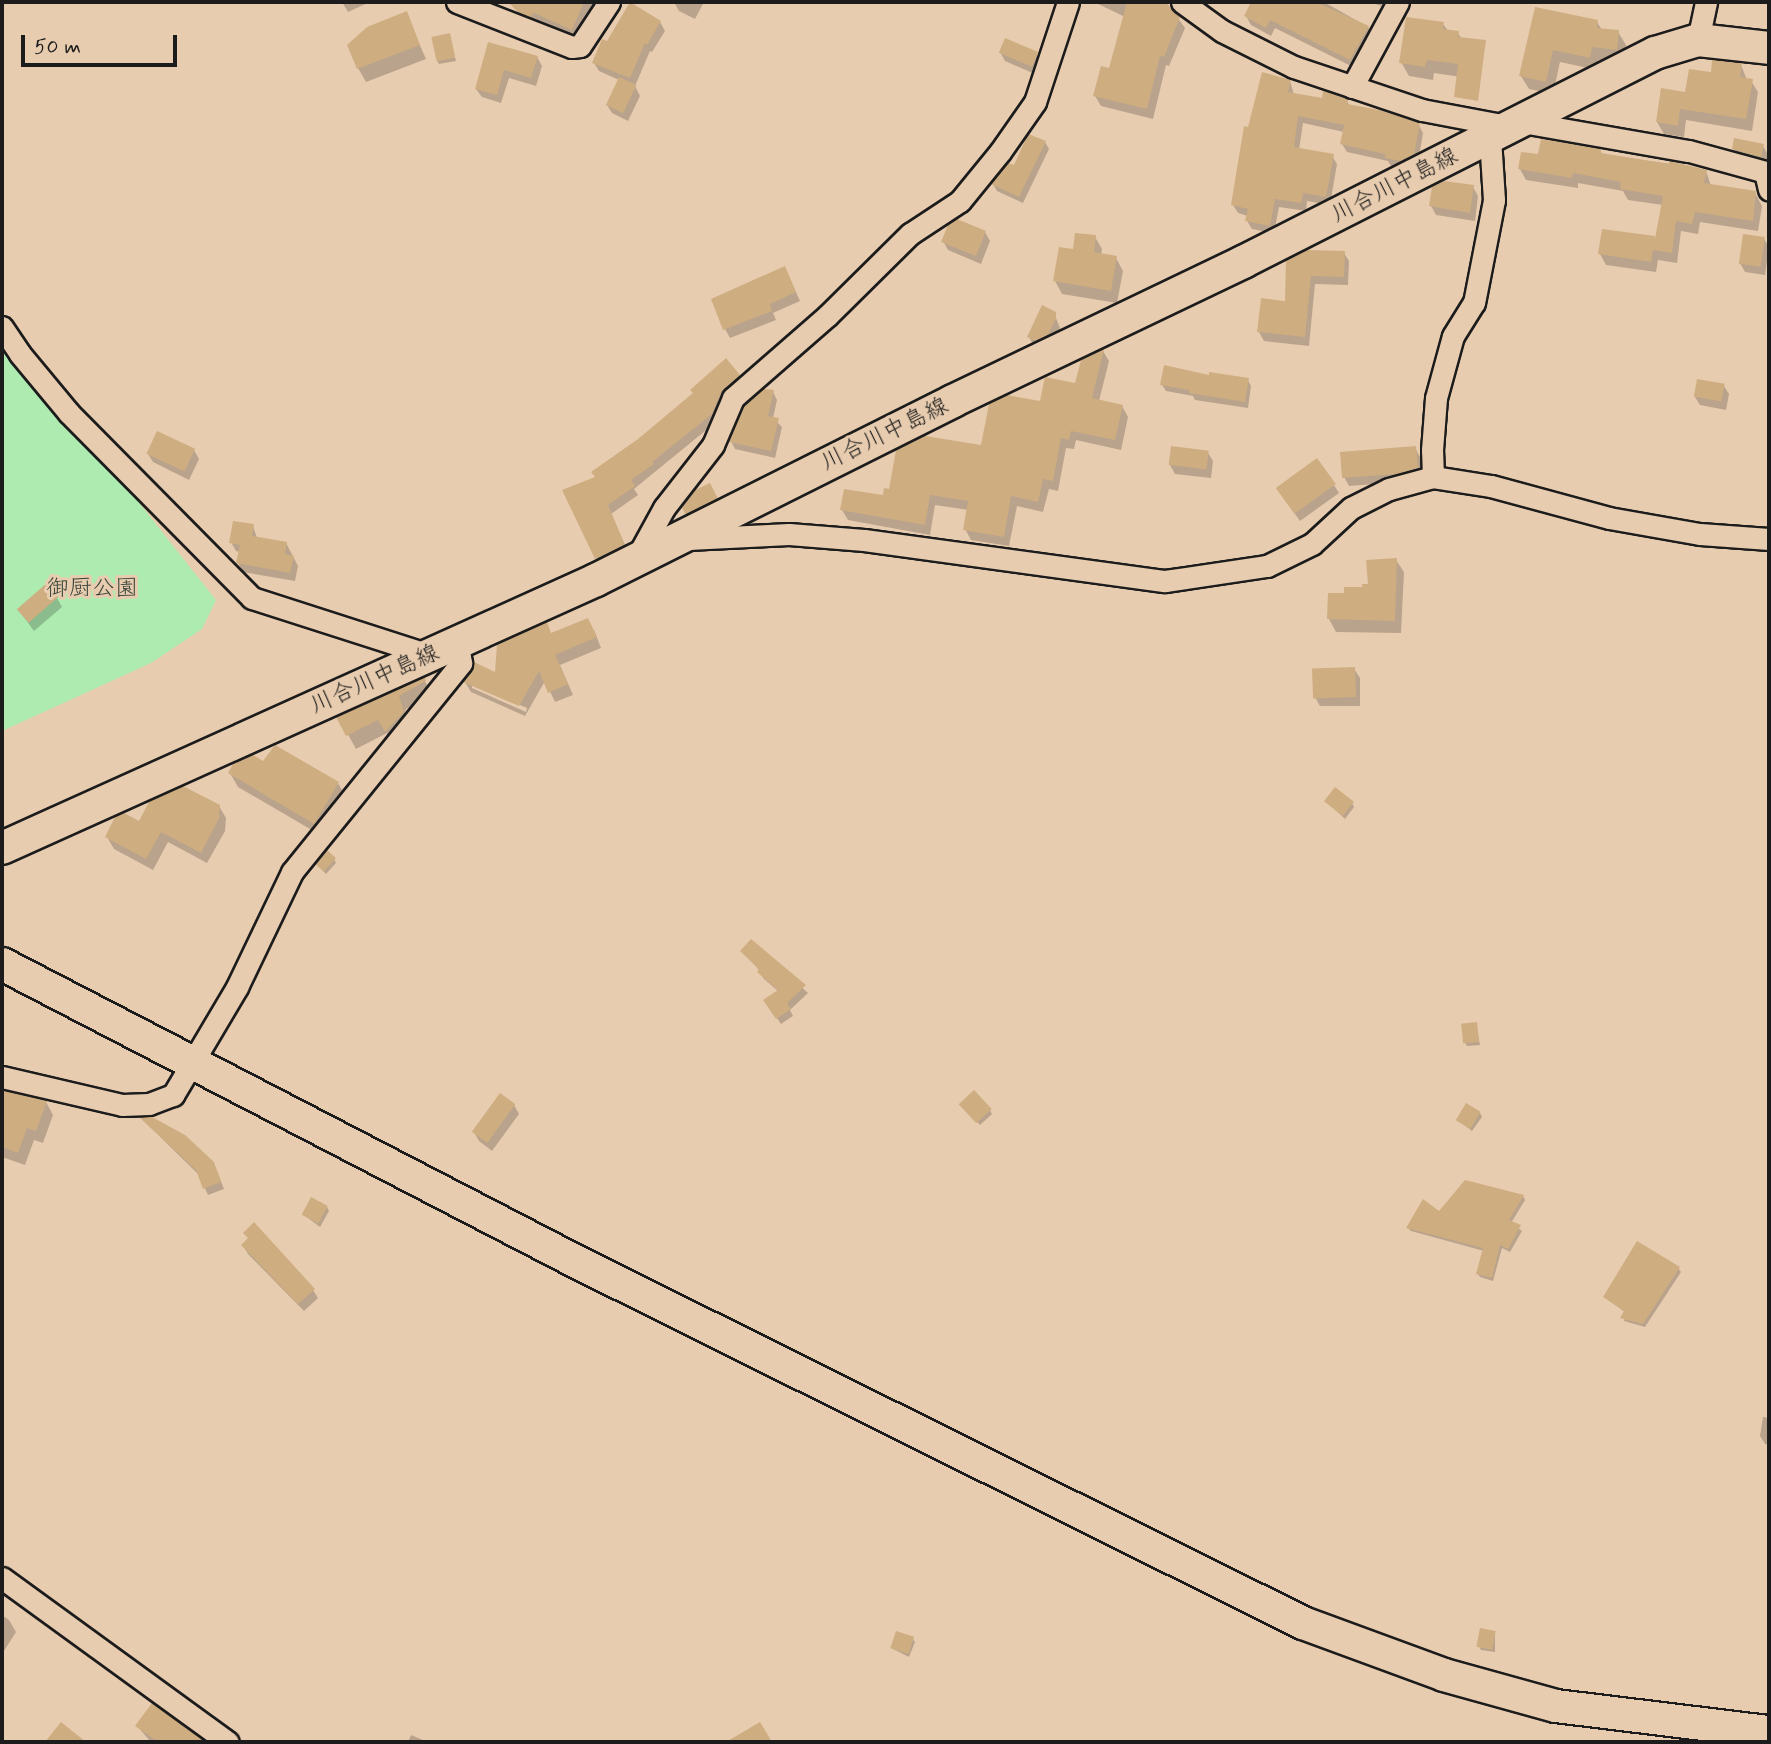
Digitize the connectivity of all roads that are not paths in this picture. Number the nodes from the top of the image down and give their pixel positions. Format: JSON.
{"nodes":[{"id":1,"x":457,"y":2,"type":"edge"},
{"id":2,"x":609,"y":2,"type":"edge"},
{"id":3,"x":1068,"y":2,"type":"edge"},
{"id":4,"x":1182,"y":2,"type":"edge"},
{"id":5,"x":1398,"y":2,"type":"edge"},
{"id":6,"x":1706,"y":2,"type":"edge"},
{"id":7,"x":1698,"y":40,"type":"junction"},
{"id":8,"x":1769,"y":48,"type":"edge"},
{"id":9,"x":1352,"y":87,"type":"junction"},
{"id":10,"x":1508,"y":129,"type":"junction"},
{"id":11,"x":1769,"y":190,"type":"edge"},
{"id":12,"x":2,"y":327,"type":"edge"},
{"id":13,"x":1433,"y":477,"type":"junction"},
{"id":14,"x":1769,"y":539,"type":"edge"},
{"id":15,"x":672,"y":541,"type":"junction"},
{"id":16,"x":636,"y":559,"type":"junction"},
{"id":17,"x":444,"y":649,"type":"junction"},
{"id":18,"x":2,"y":848,"type":"edge"},
{"id":19,"x":2,"y":964,"type":"edge"},
{"id":20,"x":193,"y":1062,"type":"junction"},
{"id":21,"x":2,"y":1077,"type":"edge"},
{"id":22,"x":2,"y":1578,"type":"edge"},
{"id":23,"x":1769,"y":1732,"type":"edge"},
{"id":24,"x":228,"y":1742,"type":"edge"}],
"edges":[{"from":1,"to":2,"type":"street"},
{"from":3,"to":16,"type":"street"},
{"from":4,"to":9,"type":"street"},
{"from":5,"to":9,"type":"street"},
{"from":6,"to":7,"type":"street"},
{"from":7,"to":8,"type":"street","name":"川合川中島線"},
{"from":7,"to":10,"type":"street","name":"川合川中島線"},
{"from":9,"to":10,"type":"street"},
{"from":10,"to":11,"type":"street"},
{"from":10,"to":13,"type":"street"},
{"from":10,"to":15,"type":"street","name":"川合川中島線"},
{"from":12,"to":17,"type":"street"},
{"from":13,"to":14,"type":"street"},
{"from":13,"to":15,"type":"street"},
{"from":15,"to":16,"type":"street","name":"川合川中島線"},
{"from":16,"to":17,"type":"street","name":"川合川中島線"},
{"from":17,"to":18,"type":"street","name":"川合川中島線"},
{"from":17,"to":20,"type":"street"},
{"from":19,"to":20,"type":"street"},
{"from":20,"to":21,"type":"street"},
{"from":20,"to":23,"type":"street"},
{"from":22,"to":24,"type":"street"}]}
